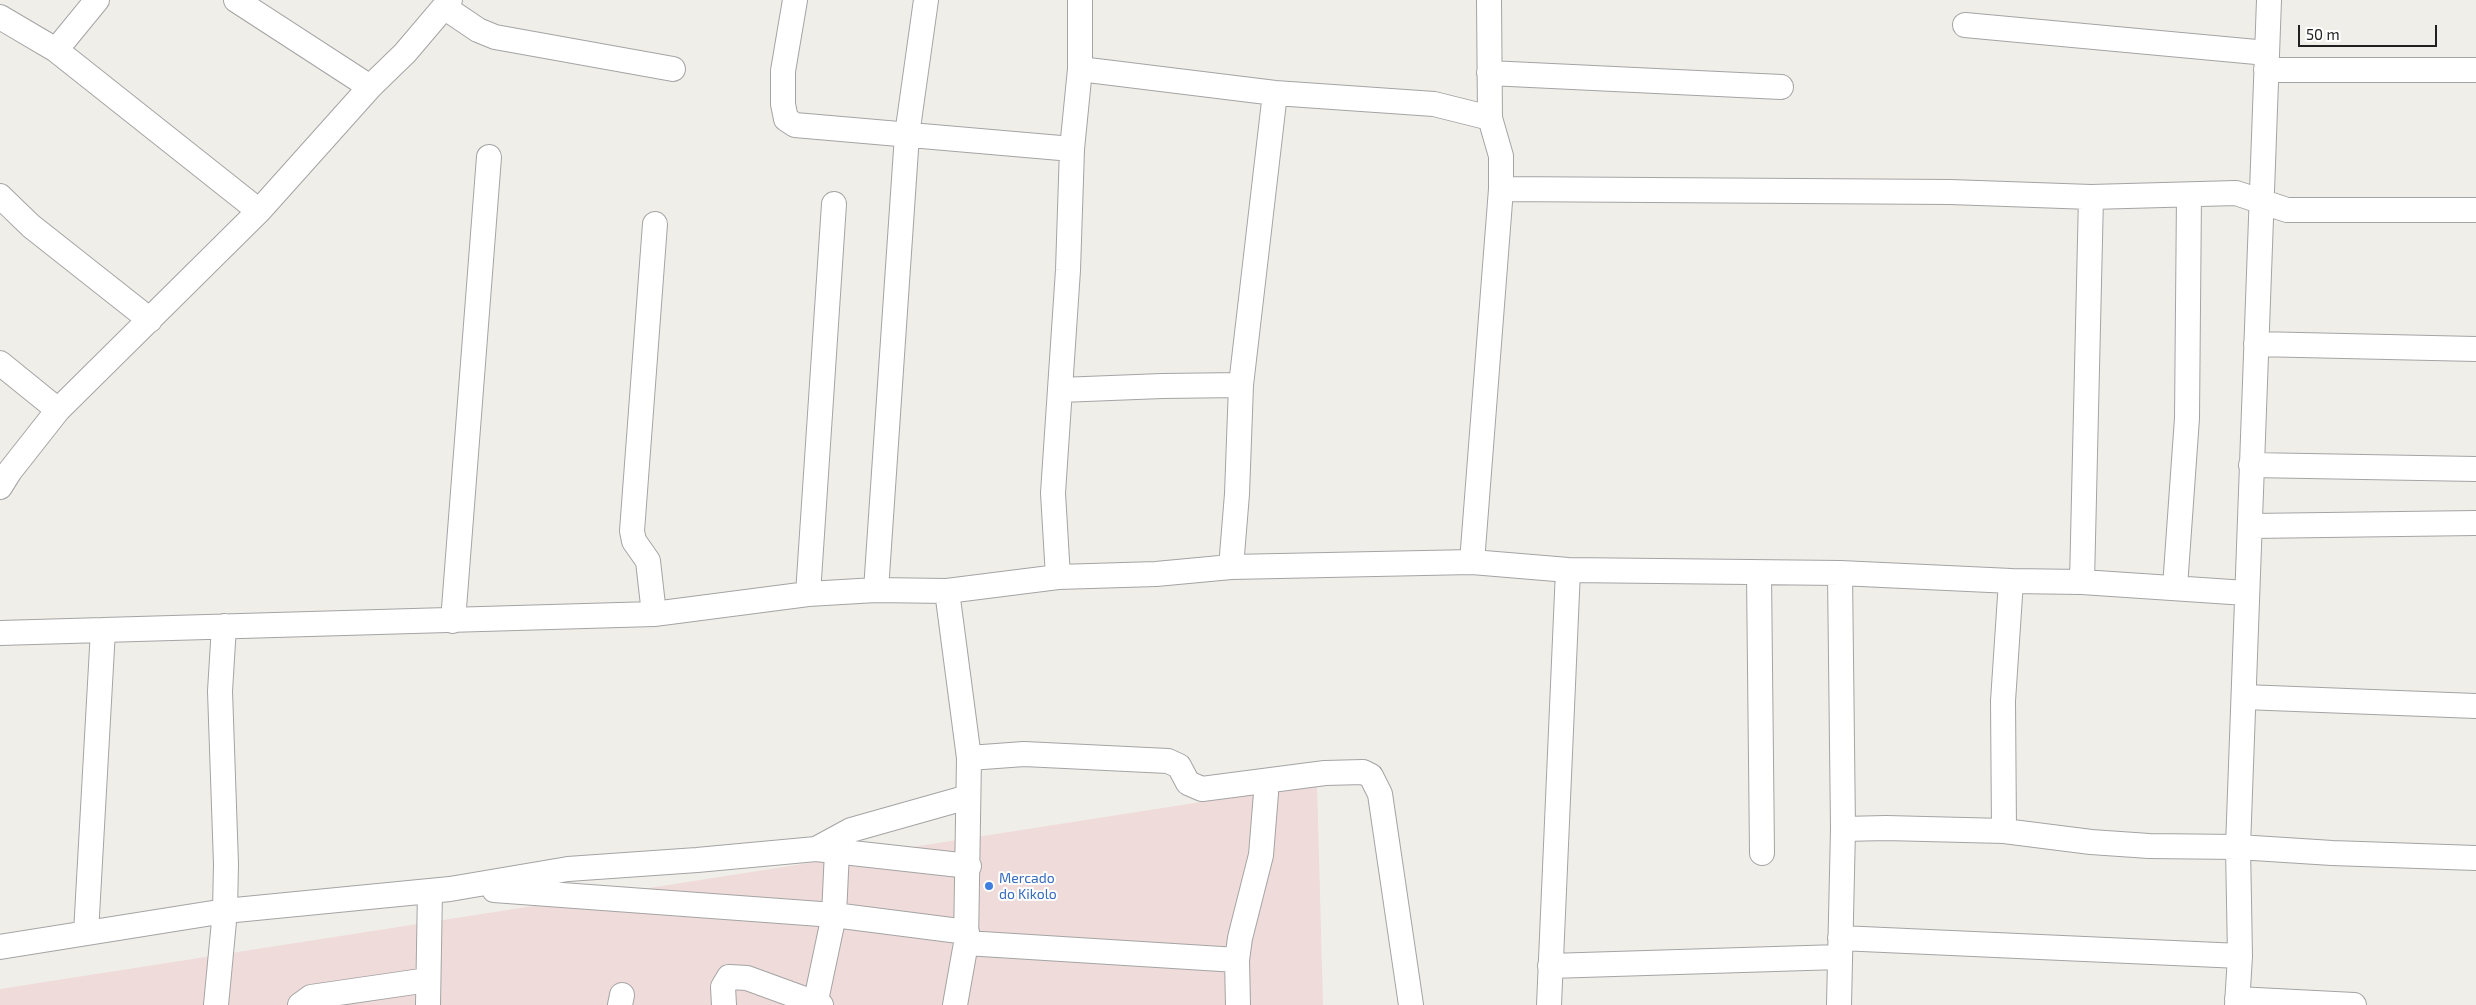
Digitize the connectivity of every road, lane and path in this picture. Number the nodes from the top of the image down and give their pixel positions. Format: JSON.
{"nodes":[{"id":1,"x":97,"y":0,"type":"edge"},
{"id":2,"x":236,"y":0,"type":"edge"},
{"id":3,"x":795,"y":0,"type":"edge"},
{"id":4,"x":926,"y":0,"type":"edge"},
{"id":5,"x":1080,"y":0,"type":"edge"},
{"id":6,"x":1489,"y":0,"type":"edge"},
{"id":7,"x":2269,"y":0,"type":"edge"},
{"id":8,"x":447,"y":3,"type":"edge"},
{"id":9,"x":0,"y":17,"type":"edge"},
{"id":10,"x":1965,"y":25,"type":"dead end"},
{"id":11,"x":56,"y":50,"type":"junction"},
{"id":12,"x":2267,"y":61,"type":"junction"},
{"id":13,"x":673,"y":69,"type":"dead end"},
{"id":14,"x":1080,"y":69,"type":"junction"},
{"id":15,"x":2476,"y":70,"type":"edge"},
{"id":16,"x":1489,"y":73,"type":"junction"},
{"id":17,"x":1781,"y":87,"type":"dead end"},
{"id":18,"x":370,"y":88,"type":"junction"},
{"id":19,"x":1275,"y":93,"type":"junction"},
{"id":20,"x":1490,"y":118,"type":"junction"},
{"id":21,"x":907,"y":135,"type":"junction"},
{"id":22,"x":1072,"y":149,"type":"junction"},
{"id":23,"x":489,"y":157,"type":"dead end"},
{"id":24,"x":1501,"y":189,"type":"junction"},
{"id":25,"x":2189,"y":195,"type":"junction"},
{"id":26,"x":0,"y":196,"type":"edge"},
{"id":27,"x":2090,"y":197,"type":"junction"},
{"id":28,"x":2261,"y":201,"type":"junction"},
{"id":29,"x":834,"y":204,"type":"dead end"},
{"id":30,"x":2476,"y":210,"type":"edge"},
{"id":31,"x":259,"y":211,"type":"junction"},
{"id":32,"x":655,"y":224,"type":"dead end"},
{"id":33,"x":150,"y":320,"type":"junction"},
{"id":34,"x":2256,"y":344,"type":"junction"},
{"id":35,"x":2476,"y":349,"type":"edge"},
{"id":36,"x":0,"y":363,"type":"edge"},
{"id":37,"x":1241,"y":385,"type":"junction"},
{"id":38,"x":1060,"y":390,"type":"junction"},
{"id":39,"x":58,"y":410,"type":"junction"},
{"id":40,"x":2251,"y":464,"type":"junction"},
{"id":41,"x":2476,"y":469,"type":"edge"},
{"id":42,"x":3,"y":474,"type":"edge"},
{"id":43,"x":2476,"y":523,"type":"edge"},
{"id":44,"x":2251,"y":526,"type":"junction"},
{"id":45,"x":1472,"y":562,"type":"junction"},
{"id":46,"x":1231,"y":567,"type":"junction"},
{"id":47,"x":1568,"y":570,"type":"junction"},
{"id":48,"x":1840,"y":573,"type":"junction"},
{"id":49,"x":1759,"y":574,"type":"junction"},
{"id":50,"x":1058,"y":577,"type":"junction"},
{"id":51,"x":2012,"y":581,"type":"junction"},
{"id":52,"x":2082,"y":582,"type":"junction"},
{"id":53,"x":2175,"y":588,"type":"junction"},
{"id":54,"x":876,"y":590,"type":"junction"},
{"id":55,"x":947,"y":591,"type":"junction"},
{"id":56,"x":2246,"y":593,"type":"junction"},
{"id":57,"x":808,"y":594,"type":"junction"},
{"id":58,"x":654,"y":614,"type":"junction"},
{"id":59,"x":453,"y":621,"type":"junction"},
{"id":60,"x":224,"y":626,"type":"junction"},
{"id":61,"x":103,"y":630,"type":"junction"},
{"id":62,"x":0,"y":633,"type":"edge"},
{"id":63,"x":2244,"y":697,"type":"junction"},
{"id":64,"x":2476,"y":706,"type":"edge"},
{"id":65,"x":969,"y":758,"type":"junction"},
{"id":66,"x":1267,"y":781,"type":"junction"},
{"id":67,"x":968,"y":797,"type":"junction"},
{"id":68,"x":1844,"y":829,"type":"junction"},
{"id":69,"x":2004,"y":831,"type":"junction"},
{"id":70,"x":2238,"y":847,"type":"junction"},
{"id":71,"x":826,"y":850,"type":"junction"},
{"id":72,"x":1762,"y":853,"type":"dead end"},
{"id":73,"x":2476,"y":858,"type":"edge"},
{"id":74,"x":969,"y":866,"type":"junction"},
{"id":75,"x":460,"y":887,"type":"junction"},
{"id":76,"x":430,"y":891,"type":"junction"},
{"id":77,"x":225,"y":911,"type":"junction"},
{"id":78,"x":834,"y":916,"type":"junction"},
{"id":79,"x":86,"y":934,"type":"junction"},
{"id":80,"x":967,"y":938,"type":"junction"},
{"id":81,"x":0,"y":947,"type":"edge"},
{"id":82,"x":1839,"y":948,"type":"junction"},
{"id":83,"x":2240,"y":956,"type":"junction"},
{"id":84,"x":1237,"y":960,"type":"junction"},
{"id":85,"x":1550,"y":966,"type":"junction"},
{"id":86,"x":428,"y":980,"type":"junction"},
{"id":87,"x":2237,"y":1002,"type":"edge"},
{"id":88,"x":817,"y":1004,"type":"edge"},
{"id":89,"x":216,"y":1005,"type":"edge"},
{"id":90,"x":300,"y":1005,"type":"edge"},
{"id":91,"x":428,"y":1005,"type":"edge"},
{"id":92,"x":724,"y":1005,"type":"edge"},
{"id":93,"x":956,"y":1005,"type":"edge"},
{"id":94,"x":1238,"y":1005,"type":"edge"},
{"id":95,"x":1411,"y":1005,"type":"edge"},
{"id":96,"x":1549,"y":1005,"type":"edge"},
{"id":97,"x":1839,"y":1005,"type":"edge"},
{"id":98,"x":2354,"y":1005,"type":"edge"}],
"edges":[{"from":1,"to":11,"type":"street"},
{"from":2,"to":18,"type":"street"},
{"from":3,"to":21,"type":"street"},
{"from":4,"to":21,"type":"street"},
{"from":5,"to":14,"type":"street"},
{"from":6,"to":16,"type":"street"},
{"from":7,"to":12,"type":"street"},
{"from":8,"to":13,"type":"street"},
{"from":8,"to":18,"type":"street"},
{"from":9,"to":11,"type":"street"},
{"from":10,"to":12,"type":"street"},
{"from":11,"to":31,"type":"street"},
{"from":12,"to":15,"type":"street"},
{"from":12,"to":28,"type":"street"},
{"from":14,"to":19,"type":"street"},
{"from":14,"to":22,"type":"street"},
{"from":16,"to":17,"type":"street"},
{"from":16,"to":20,"type":"street"},
{"from":18,"to":31,"type":"street"},
{"from":19,"to":20,"type":"street"},
{"from":19,"to":37,"type":"street"},
{"from":20,"to":24,"type":"street"},
{"from":21,"to":22,"type":"street"},
{"from":21,"to":54,"type":"street"},
{"from":22,"to":38,"type":"street"},
{"from":23,"to":59,"type":"street"},
{"from":24,"to":27,"type":"street"},
{"from":24,"to":45,"type":"street"},
{"from":25,"to":27,"type":"street"},
{"from":25,"to":28,"type":"street"},
{"from":25,"to":53,"type":"street"},
{"from":26,"to":33,"type":"street"},
{"from":27,"to":52,"type":"street"},
{"from":28,"to":30,"type":"street"},
{"from":28,"to":34,"type":"street"},
{"from":29,"to":57,"type":"street"},
{"from":31,"to":33,"type":"street"},
{"from":32,"to":58,"type":"street"},
{"from":33,"to":39,"type":"street"},
{"from":34,"to":35,"type":"street"},
{"from":34,"to":40,"type":"street"},
{"from":36,"to":39,"type":"street"},
{"from":37,"to":38,"type":"street"},
{"from":37,"to":46,"type":"street"},
{"from":38,"to":50,"type":"street"},
{"from":39,"to":42,"type":"street"},
{"from":40,"to":41,"type":"street"},
{"from":40,"to":44,"type":"street"},
{"from":43,"to":44,"type":"street"},
{"from":44,"to":56,"type":"street"},
{"from":45,"to":46,"type":"street"},
{"from":45,"to":47,"type":"street"},
{"from":46,"to":50,"type":"street"},
{"from":47,"to":49,"type":"street"},
{"from":47,"to":85,"type":"street"},
{"from":48,"to":49,"type":"street"},
{"from":48,"to":51,"type":"street"},
{"from":48,"to":68,"type":"street"},
{"from":49,"to":72,"type":"street"},
{"from":50,"to":55,"type":"street"},
{"from":51,"to":52,"type":"street"},
{"from":51,"to":69,"type":"street"},
{"from":52,"to":53,"type":"street"},
{"from":53,"to":56,"type":"street"},
{"from":54,"to":55,"type":"street"},
{"from":54,"to":57,"type":"street"},
{"from":55,"to":65,"type":"street"},
{"from":56,"to":63,"type":"street"},
{"from":57,"to":58,"type":"street"},
{"from":58,"to":59,"type":"street"},
{"from":59,"to":60,"type":"street"},
{"from":60,"to":61,"type":"street"},
{"from":60,"to":77,"type":"street"},
{"from":61,"to":62,"type":"street"},
{"from":61,"to":79,"type":"street"},
{"from":63,"to":64,"type":"street"},
{"from":63,"to":70,"type":"street"},
{"from":65,"to":66,"type":"street"},
{"from":65,"to":67,"type":"street"},
{"from":66,"to":84,"type":"street"},
{"from":66,"to":95,"type":"street"},
{"from":67,"to":71,"type":"street"},
{"from":67,"to":74,"type":"street"},
{"from":68,"to":69,"type":"street"},
{"from":68,"to":82,"type":"street"},
{"from":69,"to":70,"type":"street"},
{"from":70,"to":73,"type":"street"},
{"from":70,"to":83,"type":"street"},
{"from":71,"to":74,"type":"street"},
{"from":71,"to":75,"type":"street"},
{"from":71,"to":78,"type":"street"},
{"from":74,"to":80,"type":"street"},
{"from":75,"to":76,"type":"street"},
{"from":75,"to":78,"type":"street"},
{"from":76,"to":77,"type":"street"},
{"from":76,"to":86,"type":"street"},
{"from":77,"to":79,"type":"street"},
{"from":77,"to":89,"type":"street"},
{"from":78,"to":80,"type":"street"},
{"from":78,"to":88,"type":"street"},
{"from":79,"to":81,"type":"street"},
{"from":80,"to":84,"type":"street"},
{"from":80,"to":93,"type":"street"},
{"from":82,"to":83,"type":"street"},
{"from":82,"to":85,"type":"street"},
{"from":82,"to":97,"type":"street"},
{"from":83,"to":87,"type":"street"},
{"from":84,"to":94,"type":"street"},
{"from":85,"to":96,"type":"street"},
{"from":86,"to":90,"type":"street"},
{"from":86,"to":91,"type":"street"},
{"from":87,"to":98,"type":"street"},
{"from":88,"to":92,"type":"street"}]}
